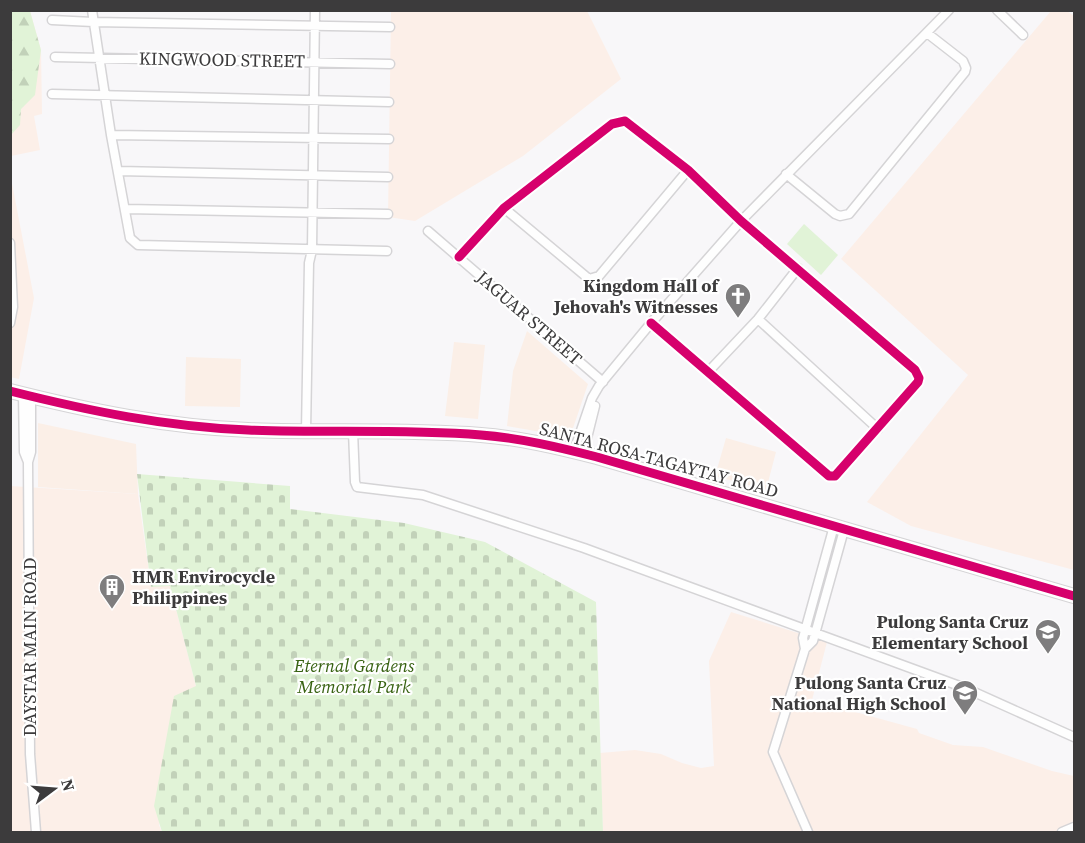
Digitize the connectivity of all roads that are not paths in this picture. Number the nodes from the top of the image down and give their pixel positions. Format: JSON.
{"nodes":[{"id":1,"x":92,"y":10,"type":"edge"},
{"id":2,"x":315,"y":10,"type":"edge"},
{"id":3,"x":949,"y":10,"type":"edge"},
{"id":4,"x":997,"y":10,"type":"edge"},
{"id":5,"x":52,"y":20,"type":"dead end"},
{"id":6,"x":93,"y":22,"type":"junction"},
{"id":7,"x":315,"y":25,"type":"junction"},
{"id":8,"x":390,"y":27,"type":"dead end"},
{"id":9,"x":927,"y":33,"type":"junction"},
{"id":10,"x":1023,"y":35,"type":"dead end"},
{"id":11,"x":55,"y":57,"type":"dead end"},
{"id":12,"x":101,"y":58,"type":"junction"},
{"id":13,"x":314,"y":62,"type":"junction"},
{"id":14,"x":390,"y":64,"type":"dead end"},
{"id":15,"x":52,"y":94,"type":"dead end"},
{"id":16,"x":106,"y":97,"type":"junction"},
{"id":17,"x":314,"y":99,"type":"junction"},
{"id":18,"x":389,"y":102,"type":"dead end"},
{"id":19,"x":111,"y":135,"type":"junction"},
{"id":20,"x":313,"y":137,"type":"junction"},
{"id":21,"x":389,"y":139,"type":"dead end"},
{"id":22,"x":688,"y":170,"type":"junction"},
{"id":23,"x":119,"y":171,"type":"junction"},
{"id":24,"x":786,"y":174,"type":"junction"},
{"id":25,"x":312,"y":175,"type":"junction"},
{"id":26,"x":388,"y":177,"type":"dead end"},
{"id":27,"x":504,"y":208,"type":"junction"},
{"id":28,"x":126,"y":209,"type":"junction"},
{"id":29,"x":312,"y":212,"type":"junction"},
{"id":30,"x":388,"y":214,"type":"dead end"},
{"id":31,"x":741,"y":221,"type":"junction"},
{"id":32,"x":428,"y":231,"type":"dead end"},
{"id":33,"x":10,"y":243,"type":"edge"},
{"id":34,"x":312,"y":250,"type":"junction"},
{"id":35,"x":387,"y":251,"type":"dead end"},
{"id":36,"x":459,"y":257,"type":"junction"},
{"id":37,"x":798,"y":268,"type":"junction"},
{"id":38,"x":758,"y":319,"type":"junction"},
{"id":39,"x":10,"y":323,"type":"edge"},
{"id":40,"x":651,"y":323,"type":"junction"},
{"id":41,"x":708,"y":372,"type":"junction"},
{"id":42,"x":603,"y":382,"type":"junction"},
{"id":43,"x":22,"y":394,"type":"edge"},
{"id":44,"x":878,"y":429,"type":"junction"},
{"id":45,"x":306,"y":431,"type":"junction"},
{"id":46,"x":353,"y":431,"type":"junction"},
{"id":47,"x":578,"y":453,"type":"junction"},
{"id":48,"x":839,"y":528,"type":"junction"},
{"id":49,"x":1074,"y":596,"type":"edge"},
{"id":50,"x":805,"y":629,"type":"junction"},
{"id":51,"x":816,"y":633,"type":"junction"},
{"id":52,"x":805,"y":649,"type":"junction"},
{"id":53,"x":1074,"y":737,"type":"edge"},
{"id":54,"x":1074,"y":827,"type":"edge"},
{"id":55,"x":36,"y":832,"type":"edge"},
{"id":56,"x":808,"y":832,"type":"edge"},
{"id":57,"x":1062,"y":832,"type":"edge"}],
"edges":[{"from":1,"to":6,"type":"street"},
{"from":2,"to":7,"type":"street"},
{"from":3,"to":9,"type":"street"},
{"from":4,"to":10,"type":"street"},
{"from":5,"to":6,"type":"street"},
{"from":6,"to":7,"type":"street"},
{"from":6,"to":12,"type":"street"},
{"from":7,"to":8,"type":"street"},
{"from":7,"to":13,"type":"street"},
{"from":9,"to":24,"type":"street"},
{"from":9,"to":24,"type":"street"},
{"from":11,"to":12,"type":"street","name":"KINGWOOD STREET"},
{"from":12,"to":13,"type":"street","name":"KINGWOOD STREET"},
{"from":12,"to":16,"type":"street"},
{"from":13,"to":14,"type":"street","name":"KINGWOOD STREET"},
{"from":13,"to":17,"type":"street"},
{"from":15,"to":16,"type":"street"},
{"from":16,"to":17,"type":"street"},
{"from":16,"to":19,"type":"street"},
{"from":17,"to":18,"type":"street"},
{"from":17,"to":20,"type":"street"},
{"from":19,"to":20,"type":"street"},
{"from":19,"to":23,"type":"street"},
{"from":20,"to":21,"type":"street"},
{"from":20,"to":25,"type":"street"},
{"from":22,"to":27,"type":"street"},
{"from":22,"to":27,"type":"street"},
{"from":22,"to":31,"type":"street"},
{"from":23,"to":25,"type":"street"},
{"from":23,"to":28,"type":"street"},
{"from":24,"to":31,"type":"street"},
{"from":25,"to":26,"type":"street"},
{"from":25,"to":29,"type":"street"},
{"from":27,"to":36,"type":"street"},
{"from":28,"to":29,"type":"street"},
{"from":28,"to":34,"type":"street"},
{"from":29,"to":30,"type":"street"},
{"from":29,"to":34,"type":"street"},
{"from":31,"to":37,"type":"street"},
{"from":31,"to":40,"type":"street"},
{"from":32,"to":36,"type":"street","name":"JAGUAR STREET"},
{"from":33,"to":39,"type":"street"},
{"from":34,"to":35,"type":"street"},
{"from":34,"to":45,"type":"street"},
{"from":36,"to":42,"type":"street","name":"JAGUAR STREET"},
{"from":37,"to":38,"type":"street"},
{"from":37,"to":44,"type":"street"},
{"from":38,"to":41,"type":"street"},
{"from":38,"to":44,"type":"street"},
{"from":40,"to":41,"type":"street"},
{"from":40,"to":42,"type":"street"},
{"from":41,"to":44,"type":"street"},
{"from":42,"to":47,"type":"street"},
{"from":43,"to":45,"type":"main road","name":"SANTA ROSA-TAGAYTAY ROAD"},
{"from":43,"to":55,"type":"street","name":"DAYSTAR MAIN ROAD"},
{"from":45,"to":46,"type":"main road","name":"SANTA ROSA-TAGAYTAY ROAD"},
{"from":46,"to":47,"type":"main road","name":"SANTA ROSA-TAGAYTAY ROAD"},
{"from":46,"to":50,"type":"street"},
{"from":47,"to":48,"type":"main road","name":"SANTA ROSA-TAGAYTAY ROAD"},
{"from":48,"to":49,"type":"main road","name":"SANTA ROSA-TAGAYTAY ROAD"},
{"from":48,"to":50,"type":"street"},
{"from":48,"to":51,"type":"street"},
{"from":50,"to":51,"type":"street"},
{"from":50,"to":52,"type":"street"},
{"from":51,"to":52,"type":"street"},
{"from":51,"to":53,"type":"street"},
{"from":52,"to":56,"type":"street"},
{"from":54,"to":57,"type":"street"}]}
